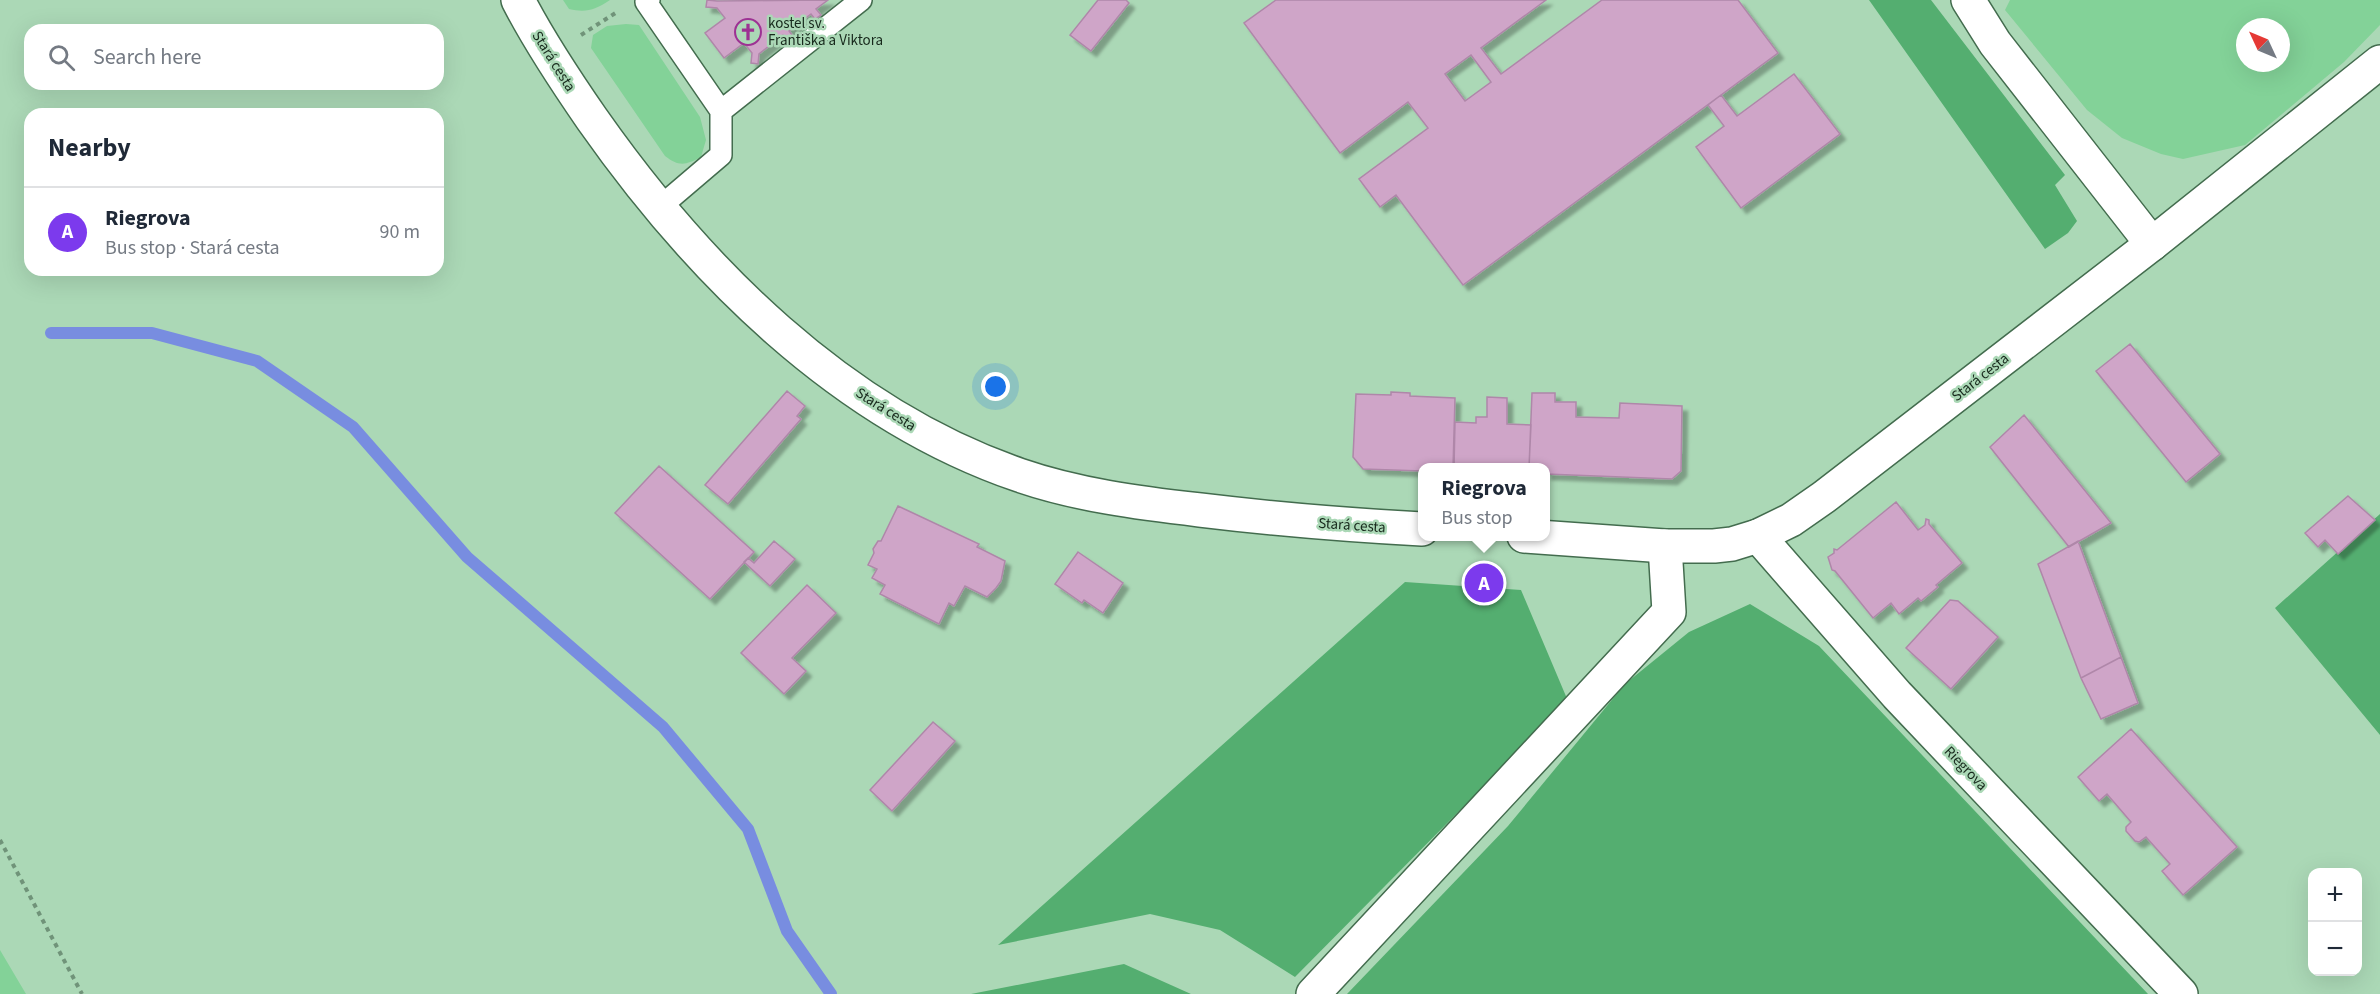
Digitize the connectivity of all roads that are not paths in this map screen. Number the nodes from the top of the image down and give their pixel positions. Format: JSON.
{"nodes":[{"id":1,"x":518,"y":0,"type":"edge"},
{"id":2,"x":861,"y":0,"type":"edge"},
{"id":3,"x":1968,"y":0,"type":"edge"},
{"id":4,"x":648,"y":1,"type":"edge"},
{"id":5,"x":2380,"y":62,"type":"edge"},
{"id":6,"x":721,"y":111,"type":"junction"},
{"id":7,"x":660,"y":207,"type":"junction"},
{"id":8,"x":2152,"y":244,"type":"junction"},
{"id":9,"x":1418,"y":529,"type":"edge"},
{"id":10,"x":1758,"y":536,"type":"junction"},
{"id":11,"x":1550,"y":539,"type":"edge"},
{"id":12,"x":1665,"y":546,"type":"junction"},
{"id":13,"x":1313,"y":994,"type":"edge"},
{"id":14,"x":2181,"y":994,"type":"edge"}],
"edges":[{"from":1,"to":7,"type":"street","name":"Stará cesta"},
{"from":2,"to":6,"type":"lane"},
{"from":3,"to":8,"type":"street"},
{"from":4,"to":6,"type":"lane"},
{"from":5,"to":8,"type":"street","name":"Stará cesta"},
{"from":6,"to":7,"type":"lane"},
{"from":7,"to":9,"type":"street","name":"Stará cesta"},
{"from":8,"to":10,"type":"street","name":"Stará cesta"},
{"from":10,"to":12,"type":"street","name":"Stará cesta"},
{"from":10,"to":14,"type":"street","name":"Riegrova"},
{"from":11,"to":12,"type":"street","name":"Stará cesta"},
{"from":12,"to":13,"type":"street"}]}
